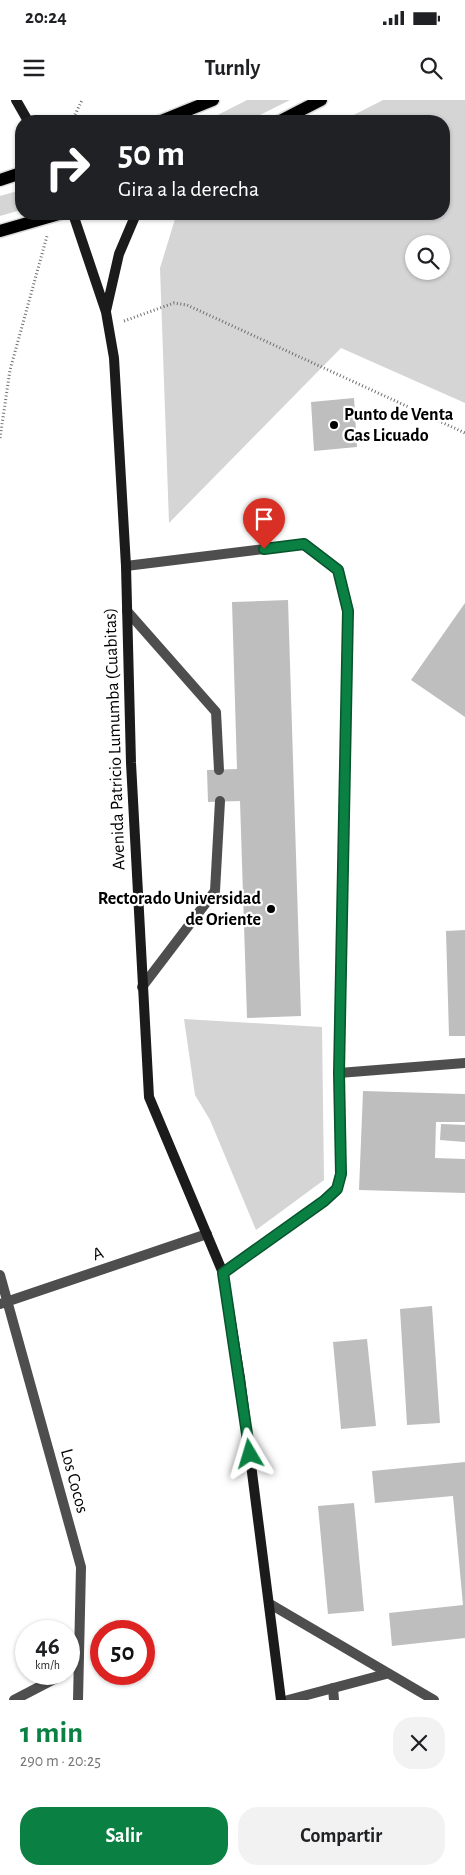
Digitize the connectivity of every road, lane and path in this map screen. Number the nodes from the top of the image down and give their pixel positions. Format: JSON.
{"nodes":[{"id":1,"x":16,"y":100,"type":"edge"},
{"id":2,"x":82,"y":100,"type":"edge"},
{"id":3,"x":213,"y":100,"type":"edge"},
{"id":4,"x":321,"y":100,"type":"edge"},
{"id":5,"x":25,"y":115,"type":"edge"},
{"id":6,"x":75,"y":115,"type":"edge"},
{"id":7,"x":177,"y":115,"type":"edge"},
{"id":8,"x":292,"y":115,"type":"edge"},
{"id":9,"x":15,"y":175,"type":"edge"},
{"id":10,"x":0,"y":180,"type":"edge"},
{"id":11,"x":38,"y":220,"type":"edge"},
{"id":12,"x":54,"y":220,"type":"edge"},
{"id":13,"x":75,"y":220,"type":"edge"},
{"id":14,"x":133,"y":220,"type":"edge"},
{"id":15,"x":0,"y":231,"type":"edge"},
{"id":16,"x":106,"y":312,"type":"junction"},
{"id":17,"x":109,"y":326,"type":"junction"},
{"id":18,"x":465,"y":434,"type":"edge"},
{"id":19,"x":0,"y":438,"type":"edge"},
{"id":20,"x":126,"y":566,"type":"junction"},
{"id":21,"x":126,"y":611,"type":"junction"},
{"id":22,"x":219,"y":770,"type":"dead end"},
{"id":23,"x":220,"y":801,"type":"dead end"},
{"id":24,"x":142,"y":987,"type":"junction"},
{"id":25,"x":465,"y":1063,"type":"edge"},
{"id":26,"x":339,"y":1073,"type":"junction"},
{"id":27,"x":207,"y":1234,"type":"junction"},
{"id":28,"x":223,"y":1273,"type":"junction"},
{"id":29,"x":0,"y":1275,"type":"edge"},
{"id":30,"x":4,"y":1303,"type":"edge"},
{"id":31,"x":270,"y":1604,"type":"junction"},
{"id":32,"x":80,"y":1620,"type":"edge"},
{"id":33,"x":386,"y":1674,"type":"junction"},
{"id":34,"x":43,"y":1685,"type":"edge"},
{"id":35,"x":79,"y":1685,"type":"edge"},
{"id":36,"x":333,"y":1688,"type":"junction"},
{"id":37,"x":14,"y":1700,"type":"edge"},
{"id":38,"x":78,"y":1700,"type":"edge"},
{"id":39,"x":282,"y":1700,"type":"edge"},
{"id":40,"x":288,"y":1700,"type":"edge"},
{"id":41,"x":334,"y":1700,"type":"edge"},
{"id":42,"x":434,"y":1700,"type":"edge"}],
"edges":[{"from":1,"to":5,"type":"main road"},
{"from":2,"to":6,"type":"path"},
{"from":3,"to":7,"type":"main road"},
{"from":4,"to":8,"type":"main road"},
{"from":9,"to":10,"type":"main road"},
{"from":11,"to":15,"type":"main road"},
{"from":12,"to":19,"type":"path"},
{"from":13,"to":16,"type":"main road","name":"Avenida Patricio Lumumba (Cuabitas)"},
{"from":14,"to":16,"type":"main road"},
{"from":16,"to":17,"type":"main road","name":"Avenida Patricio Lumumba (Cuabitas)"},
{"from":17,"to":18,"type":"path"},
{"from":17,"to":20,"type":"main road","name":"Avenida Patricio Lumumba (Cuabitas)"},
{"from":20,"to":21,"type":"main road","name":"Avenida Patricio Lumumba (Cuabitas)"},
{"from":20,"to":26,"type":"street"},
{"from":21,"to":22,"type":"street"},
{"from":21,"to":24,"type":"main road","name":"Avenida Patricio Lumumba (Cuabitas)"},
{"from":23,"to":24,"type":"street"},
{"from":24,"to":27,"type":"main road","name":"Avenida Patricio Lumumba (Cuabitas)"},
{"from":25,"to":26,"type":"street"},
{"from":26,"to":28,"type":"street"},
{"from":27,"to":28,"type":"main road","name":"Avenida Patricio Lumumba (Cuabitas)"},
{"from":27,"to":30,"type":"street","name":"A"},
{"from":28,"to":31,"type":"main road","name":"Avenida Patricio Lumumba (Cuabitas)"},
{"from":29,"to":30,"type":"street","name":"Los Cocos"},
{"from":30,"to":32,"type":"street","name":"Los Cocos"},
{"from":31,"to":33,"type":"street"},
{"from":31,"to":39,"type":"main road","name":"Avenida Patricio Lumumba (Cuabitas)"},
{"from":33,"to":36,"type":"street"},
{"from":33,"to":42,"type":"street"},
{"from":34,"to":37,"type":"street"},
{"from":35,"to":38,"type":"street","name":"Los Cocos"},
{"from":36,"to":40,"type":"street"},
{"from":36,"to":41,"type":"street"}]}
